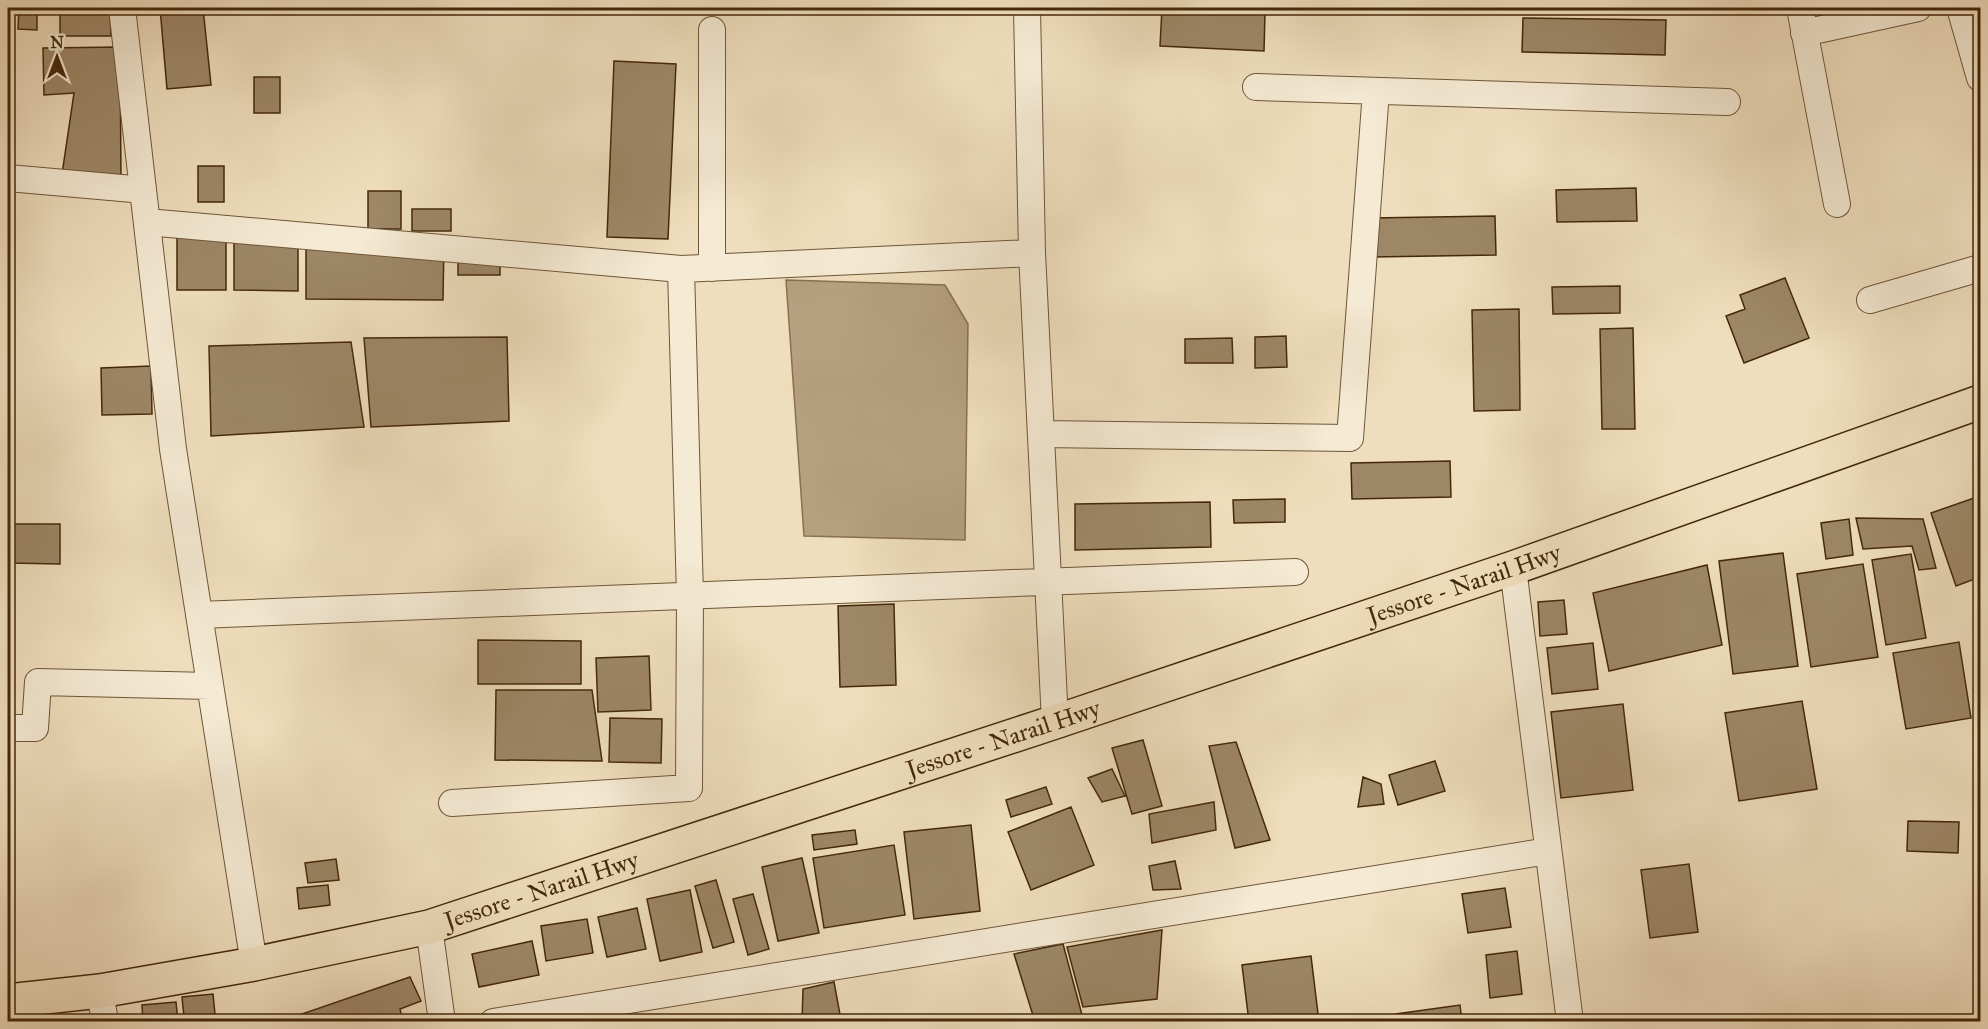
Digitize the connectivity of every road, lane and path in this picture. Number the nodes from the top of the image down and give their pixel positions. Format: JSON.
{"nodes":[{"id":1,"x":122,"y":8,"type":"edge"},
{"id":2,"x":1027,"y":8,"type":"edge"},
{"id":3,"x":1800,"y":8,"type":"edge"},
{"id":4,"x":1918,"y":8,"type":"edge"},
{"id":5,"x":1960,"y":8,"type":"edge"},
{"id":6,"x":712,"y":30,"type":"dead end"},
{"id":7,"x":1804,"y":33,"type":"junction"},
{"id":8,"x":1980,"y":78,"type":"edge"},
{"id":9,"x":1256,"y":87,"type":"dead end"},
{"id":10,"x":1376,"y":91,"type":"junction"},
{"id":11,"x":1727,"y":102,"type":"dead end"},
{"id":12,"x":8,"y":178,"type":"edge"},
{"id":13,"x":133,"y":189,"type":"dead end"},
{"id":14,"x":1837,"y":204,"type":"dead end"},
{"id":15,"x":147,"y":222,"type":"junction"},
{"id":16,"x":1032,"y":253,"type":"junction"},
{"id":17,"x":712,"y":268,"type":"junction"},
{"id":18,"x":1980,"y":268,"type":"edge"},
{"id":19,"x":681,"y":269,"type":"junction"},
{"id":20,"x":1870,"y":300,"type":"dead end"},
{"id":21,"x":1980,"y":402,"type":"edge"},
{"id":22,"x":1041,"y":435,"type":"junction"},
{"id":23,"x":1513,"y":568,"type":"junction"},
{"id":24,"x":1295,"y":572,"type":"dead end"},
{"id":25,"x":1048,"y":582,"type":"junction"},
{"id":26,"x":690,"y":596,"type":"junction"},
{"id":27,"x":199,"y":615,"type":"junction"},
{"id":28,"x":210,"y":686,"type":"junction"},
{"id":29,"x":1055,"y":722,"type":"junction"},
{"id":30,"x":8,"y":728,"type":"edge"},
{"id":31,"x":452,"y":803,"type":"dead end"},
{"id":32,"x":1548,"y":851,"type":"junction"},
{"id":33,"x":429,"y":927,"type":"junction"},
{"id":34,"x":254,"y":964,"type":"junction"},
{"id":35,"x":8,"y":1001,"type":"edge"},
{"id":36,"x":103,"y":1006,"type":"edge"},
{"id":37,"x":442,"y":1022,"type":"edge"},
{"id":38,"x":492,"y":1022,"type":"edge"},
{"id":39,"x":1570,"y":1022,"type":"edge"}],
"edges":[{"from":1,"to":15,"type":"street"},
{"from":2,"to":16,"type":"street"},
{"from":3,"to":7,"type":"street"},
{"from":4,"to":7,"type":"street"},
{"from":5,"to":8,"type":"street"},
{"from":6,"to":17,"type":"street"},
{"from":7,"to":14,"type":"street"},
{"from":9,"to":10,"type":"street"},
{"from":10,"to":11,"type":"street"},
{"from":10,"to":22,"type":"street"},
{"from":12,"to":13,"type":"street"},
{"from":15,"to":19,"type":"street"},
{"from":15,"to":27,"type":"street"},
{"from":16,"to":17,"type":"street"},
{"from":16,"to":22,"type":"street"},
{"from":17,"to":19,"type":"street"},
{"from":18,"to":20,"type":"street"},
{"from":19,"to":26,"type":"street"},
{"from":21,"to":23,"type":"highway","name":"Jessore - Narail Hwy"},
{"from":22,"to":25,"type":"street"},
{"from":23,"to":29,"type":"highway","name":"Jessore - Narail Hwy"},
{"from":23,"to":32,"type":"street"},
{"from":24,"to":25,"type":"street"},
{"from":25,"to":26,"type":"street"},
{"from":25,"to":29,"type":"street"},
{"from":26,"to":27,"type":"street"},
{"from":26,"to":31,"type":"street"},
{"from":27,"to":28,"type":"street"},
{"from":28,"to":30,"type":"street"},
{"from":28,"to":34,"type":"street"},
{"from":29,"to":33,"type":"highway","name":"Jessore - Narail Hwy"},
{"from":32,"to":38,"type":"street"},
{"from":32,"to":39,"type":"street"},
{"from":33,"to":34,"type":"highway","name":"Jessore - Narail Hwy"},
{"from":33,"to":37,"type":"street"},
{"from":34,"to":36,"type":"highway","name":"Jessore - Narail Hwy"},
{"from":35,"to":36,"type":"highway","name":"Jessore - Narail Hwy"}]}
